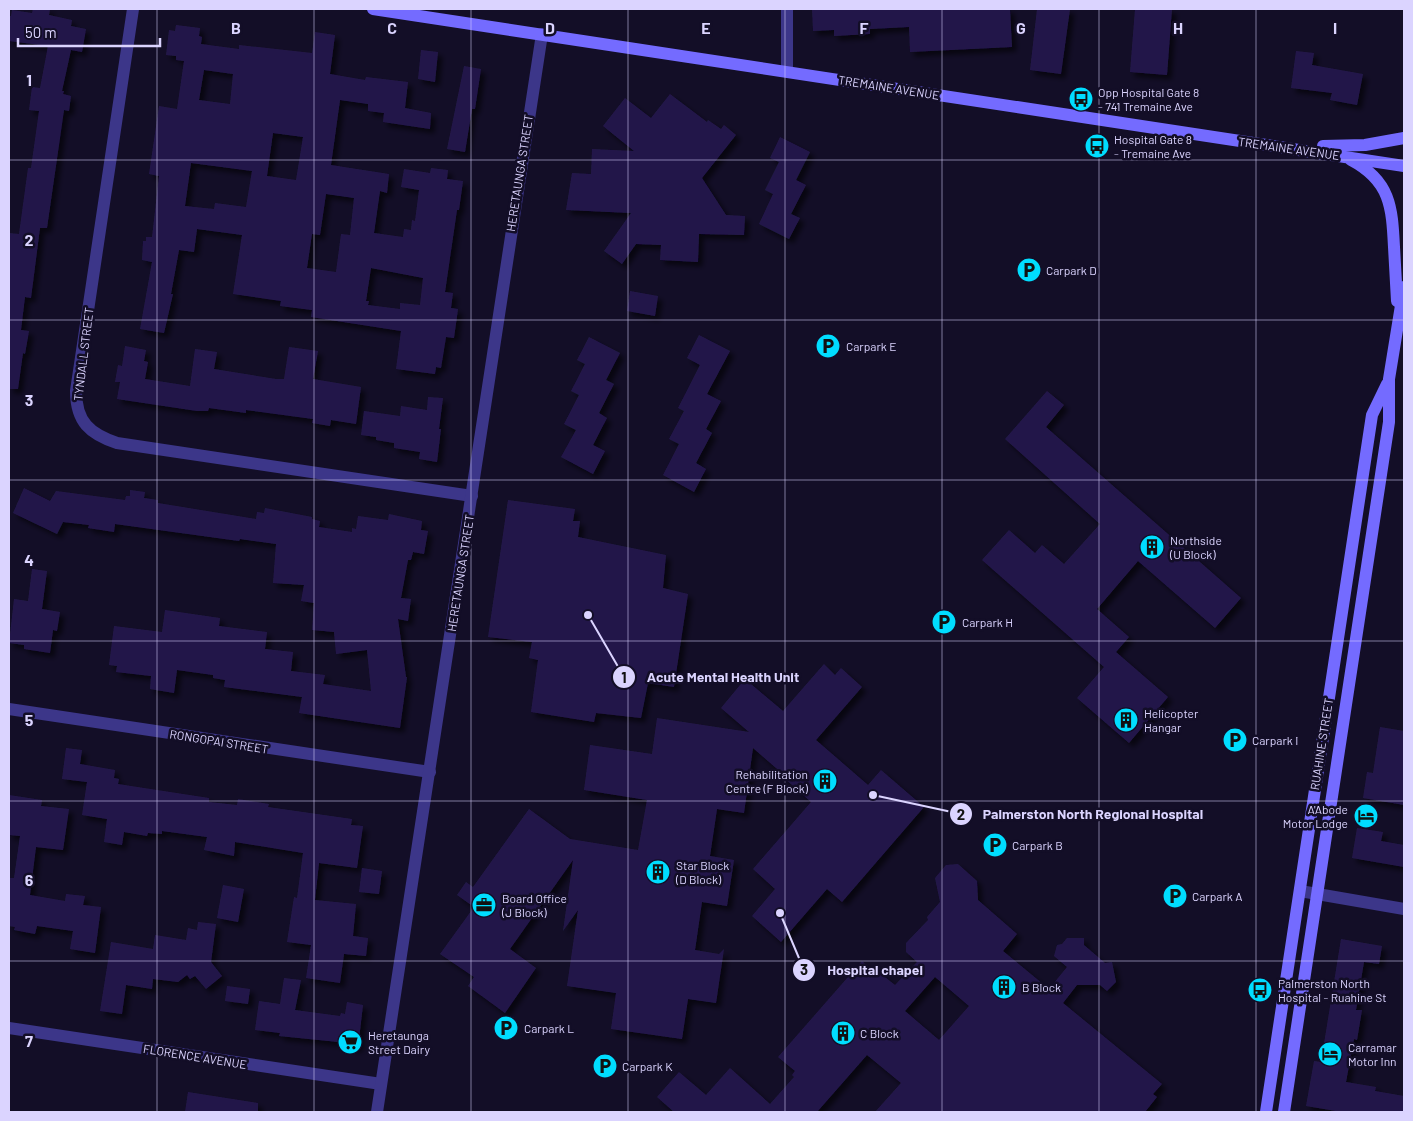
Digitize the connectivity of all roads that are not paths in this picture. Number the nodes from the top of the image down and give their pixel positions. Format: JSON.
{"nodes":[{"id":1,"x":133,"y":9,"type":"edge"},
{"id":2,"x":373,"y":9,"type":"edge"},
{"id":3,"x":786,"y":9,"type":"edge"},
{"id":4,"x":542,"y":34,"type":"junction"},
{"id":5,"x":787,"y":71,"type":"junction"},
{"id":6,"x":1404,"y":138,"type":"edge"},
{"id":7,"x":1268,"y":145,"type":"junction"},
{"id":8,"x":1329,"y":154,"type":"junction"},
{"id":9,"x":1404,"y":166,"type":"edge"},
{"id":10,"x":1404,"y":287,"type":"edge"},
{"id":11,"x":1398,"y":326,"type":"junction"},
{"id":12,"x":1389,"y":379,"type":"junction"},
{"id":13,"x":472,"y":496,"type":"junction"},
{"id":14,"x":9,"y":709,"type":"edge"},
{"id":15,"x":430,"y":772,"type":"junction"},
{"id":16,"x":1300,"y":891,"type":"junction"},
{"id":17,"x":1318,"y":894,"type":"junction"},
{"id":18,"x":1404,"y":909,"type":"edge"},
{"id":19,"x":9,"y":1028,"type":"edge"},
{"id":20,"x":382,"y":1084,"type":"junction"},
{"id":21,"x":377,"y":1112,"type":"edge"},
{"id":22,"x":1266,"y":1112,"type":"edge"},
{"id":23,"x":1284,"y":1112,"type":"edge"}],
"edges":[{"from":1,"to":13,"type":"street","name":"TYNDALL STREET"},
{"from":2,"to":4,"type":"main road","name":"TREMAINE AVENUE"},
{"from":3,"to":5,"type":"street"},
{"from":4,"to":5,"type":"main road","name":"TREMAINE AVENUE"},
{"from":4,"to":13,"type":"street","name":"HERETAUNGA STREET"},
{"from":5,"to":7,"type":"main road","name":"TREMAINE AVENUE"},
{"from":6,"to":7,"type":"main road"},
{"from":7,"to":8,"type":"main road","name":"TREMAINE AVENUE"},
{"from":8,"to":9,"type":"main road","name":"TREMAINE AVENUE"},
{"from":8,"to":11,"type":"main road"},
{"from":10,"to":11,"type":"main road","name":"RUAHINE STREET"},
{"from":11,"to":12,"type":"main road","name":"RUAHINE STREET"},
{"from":12,"to":16,"type":"main road","name":"RUAHINE STREET"},
{"from":12,"to":17,"type":"main road","name":"RUAHINE STREET"},
{"from":13,"to":15,"type":"street","name":"HERETAUNGA STREET"},
{"from":14,"to":15,"type":"street","name":"RONGOPAI STREET"},
{"from":15,"to":20,"type":"street","name":"HERETAUNGA STREET"},
{"from":16,"to":17,"type":"street"},
{"from":16,"to":22,"type":"main road","name":"RUAHINE STREET"},
{"from":17,"to":18,"type":"street"},
{"from":17,"to":23,"type":"main road","name":"RUAHINE STREET"},
{"from":19,"to":20,"type":"street","name":"FLORENCE AVENUE"},
{"from":20,"to":21,"type":"street","name":"HERETAUNGA STREET"}]}
